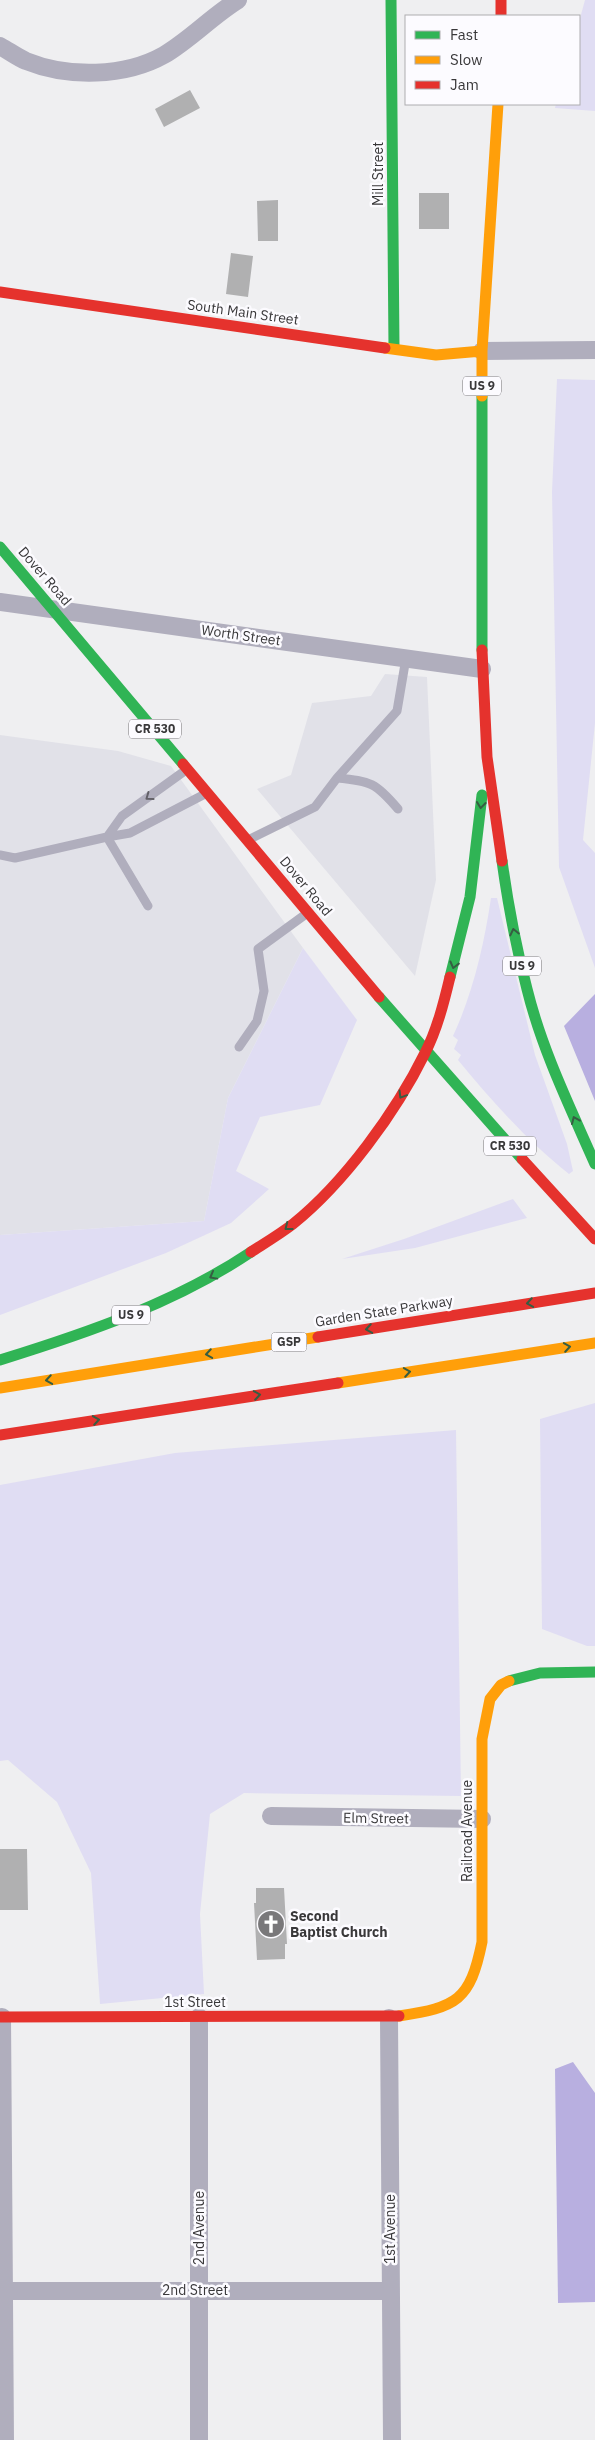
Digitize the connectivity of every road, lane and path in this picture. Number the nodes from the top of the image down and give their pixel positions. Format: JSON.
{"nodes":[{"id":1,"x":238,"y":0,"type":"edge"},
{"id":2,"x":391,"y":0,"type":"edge"},
{"id":3,"x":501,"y":0,"type":"edge"},
{"id":4,"x":501,"y":15,"type":"edge"},
{"id":5,"x":0,"y":46,"type":"edge"},
{"id":6,"x":498,"y":105,"type":"edge"},
{"id":7,"x":0,"y":292,"type":"edge"},
{"id":8,"x":394,"y":348,"type":"junction"},
{"id":9,"x":595,"y":350,"type":"edge"},
{"id":10,"x":482,"y":351,"type":"junction"},
{"id":11,"x":0,"y":547,"type":"edge"},
{"id":12,"x":0,"y":602,"type":"edge"},
{"id":13,"x":53,"y":609,"type":"junction"},
{"id":14,"x":406,"y":658,"type":"junction"},
{"id":15,"x":482,"y":669,"type":"junction"},
{"id":16,"x":487,"y":757,"type":"junction"},
{"id":17,"x":188,"y":768,"type":"junction"},
{"id":18,"x":337,"y":778,"type":"junction"},
{"id":19,"x":208,"y":792,"type":"junction"},
{"id":20,"x":398,"y":809,"type":"dead end"},
{"id":21,"x":107,"y":837,"type":"junction"},
{"id":22,"x":248,"y":840,"type":"junction"},
{"id":23,"x":0,"y":855,"type":"edge"},
{"id":24,"x":148,"y":906,"type":"dead end"},
{"id":25,"x":308,"y":912,"type":"junction"},
{"id":26,"x":240,"y":1047,"type":"dead end"},
{"id":27,"x":426,"y":1052,"type":"junction"},
{"id":28,"x":595,"y":1164,"type":"edge"},
{"id":29,"x":595,"y":1239,"type":"edge"},
{"id":30,"x":595,"y":1293,"type":"edge"},
{"id":31,"x":595,"y":1343,"type":"edge"},
{"id":32,"x":0,"y":1360,"type":"edge"},
{"id":33,"x":0,"y":1388,"type":"edge"},
{"id":34,"x":0,"y":1435,"type":"edge"},
{"id":35,"x":595,"y":1672,"type":"edge"},
{"id":36,"x":271,"y":1816,"type":"dead end"},
{"id":37,"x":482,"y":1819,"type":"junction"},
{"id":38,"x":1,"y":2017,"type":"edge"},
{"id":39,"x":198,"y":2017,"type":"junction"},
{"id":40,"x":389,"y":2018,"type":"junction"},
{"id":41,"x":200,"y":2290,"type":"junction"},
{"id":42,"x":2,"y":2291,"type":"edge"},
{"id":43,"x":390,"y":2291,"type":"junction"},
{"id":44,"x":5,"y":2440,"type":"edge"},
{"id":45,"x":199,"y":2440,"type":"edge"},
{"id":46,"x":392,"y":2440,"type":"edge"}],
"edges":[{"from":1,"to":5,"type":"street"},
{"from":2,"to":8,"type":"main road","name":"Mill Street"},
{"from":3,"to":4,"type":"main road"},
{"from":6,"to":10,"type":"main road","number":"US 9"},
{"from":7,"to":8,"type":"main road","name":"South Main Street"},
{"from":8,"to":10,"type":"main road","name":"South Main Street"},
{"from":9,"to":10,"type":"street"},
{"from":10,"to":15,"type":"main road","number":"US 9"},
{"from":11,"to":13,"type":"main road","name":"Dover Road","number":"CR 530"},
{"from":12,"to":13,"type":"street","name":"Worth Street"},
{"from":13,"to":14,"type":"street","name":"Worth Street"},
{"from":13,"to":17,"type":"main road","name":"Dover Road","number":"CR 530"},
{"from":14,"to":15,"type":"street","name":"Worth Street"},
{"from":14,"to":18,"type":"lane"},
{"from":15,"to":16,"type":"main road","number":"US 9"},
{"from":16,"to":27,"type":"main road","number":"US 9","one_way":true},
{"from":28,"to":16,"type":"main road","number":"US 9","one_way":true},
{"from":17,"to":19,"type":"main road","name":"Dover Road","number":"CR 530"},
{"from":17,"to":21,"type":"lane","one_way":true},
{"from":18,"to":20,"type":"lane"},
{"from":18,"to":22,"type":"lane"},
{"from":19,"to":21,"type":"lane"},
{"from":19,"to":22,"type":"main road","name":"Dover Road","number":"CR 530"},
{"from":21,"to":23,"type":"lane"},
{"from":21,"to":24,"type":"lane"},
{"from":22,"to":25,"type":"main road","name":"Dover Road","number":"CR 530"},
{"from":25,"to":26,"type":"lane"},
{"from":25,"to":27,"type":"main road","name":"Dover Road","number":"CR 530"},
{"from":27,"to":29,"type":"main road","name":"Dover Road","number":"CR 530"},
{"from":27,"to":32,"type":"main road","number":"US 9","one_way":true},
{"from":30,"to":33,"type":"main road","name":"Garden State Parkway","number":"GSP","one_way":true},
{"from":34,"to":31,"type":"main road","one_way":true},
{"from":35,"to":37,"type":"main road","name":"Railroad Avenue"},
{"from":36,"to":37,"type":"street","name":"Elm Street"},
{"from":37,"to":40,"type":"main road","name":"Railroad Avenue"},
{"from":38,"to":39,"type":"main road","name":"1st Street"},
{"from":38,"to":42,"type":"street"},
{"from":39,"to":40,"type":"main road","name":"1st Street"},
{"from":39,"to":41,"type":"street","name":"2nd Avenue"},
{"from":40,"to":43,"type":"street","name":"1st Avenue"},
{"from":41,"to":42,"type":"street","name":"2nd Street"},
{"from":41,"to":43,"type":"street","name":"2nd Street"},
{"from":41,"to":45,"type":"street","name":"2nd Avenue"},
{"from":42,"to":44,"type":"street"},
{"from":43,"to":46,"type":"street","name":"1st Avenue"}]}
